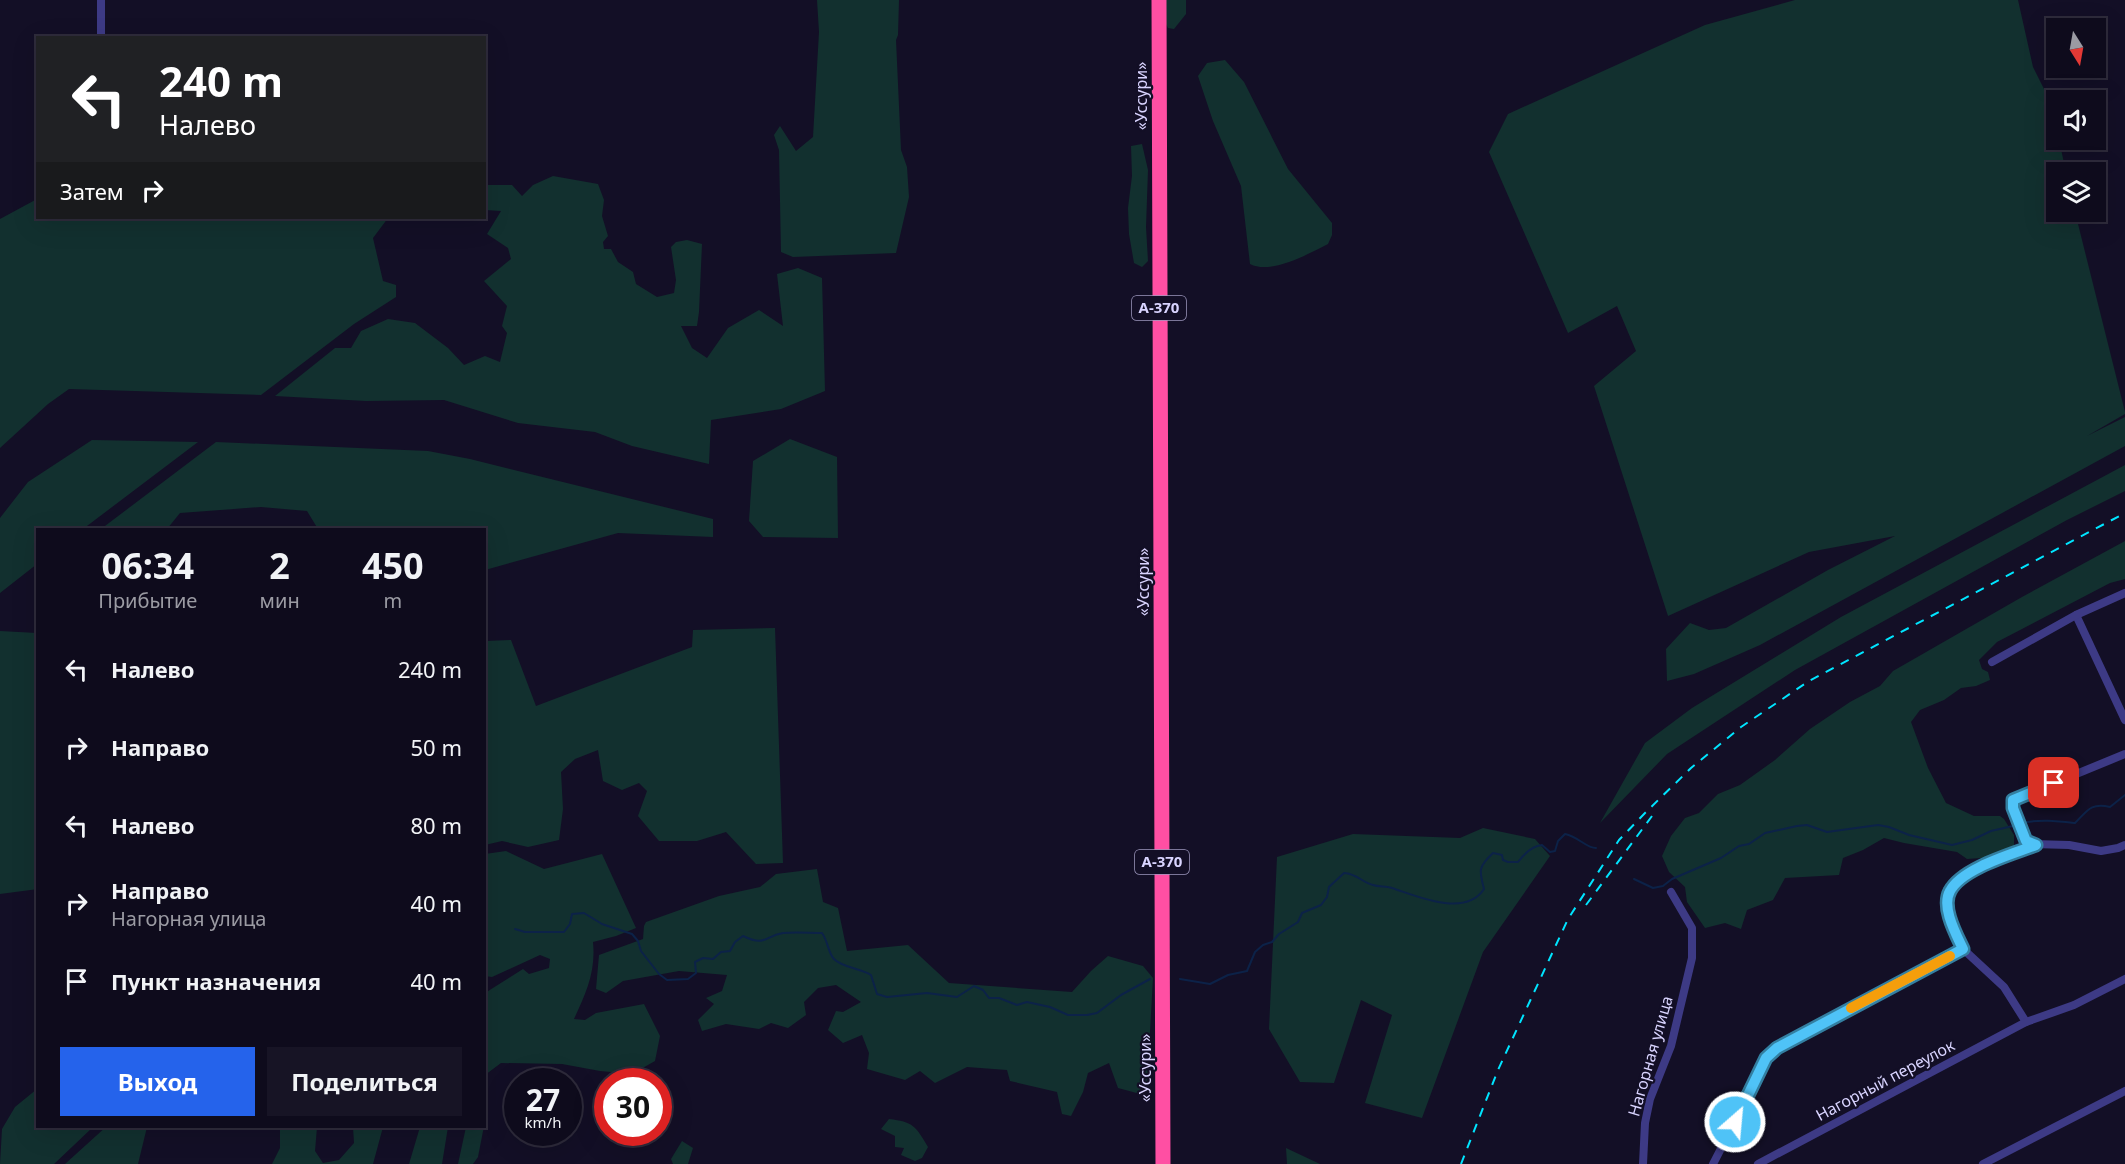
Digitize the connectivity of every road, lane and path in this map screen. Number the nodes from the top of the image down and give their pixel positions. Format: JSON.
{"nodes":[{"id":1,"x":101,"y":0,"type":"edge"},
{"id":2,"x":1159,"y":0,"type":"edge"},
{"id":3,"x":101,"y":36,"type":"edge"},
{"id":4,"x":2125,"y":593,"type":"edge"},
{"id":5,"x":2076,"y":615,"type":"junction"},
{"id":6,"x":1992,"y":662,"type":"dead end"},
{"id":7,"x":2125,"y":720,"type":"edge"},
{"id":8,"x":2125,"y":754,"type":"edge"},
{"id":9,"x":2036,"y":845,"type":"junction"},
{"id":10,"x":2125,"y":845,"type":"edge"},
{"id":11,"x":1671,"y":892,"type":"dead end"},
{"id":12,"x":1963,"y":949,"type":"junction"},
{"id":13,"x":2125,"y":979,"type":"edge"},
{"id":14,"x":2026,"y":1022,"type":"junction"},
{"id":15,"x":2125,"y":1090,"type":"edge"},
{"id":16,"x":1163,"y":1164,"type":"edge"},
{"id":17,"x":1643,"y":1164,"type":"edge"},
{"id":18,"x":1713,"y":1164,"type":"edge"},
{"id":19,"x":1758,"y":1164,"type":"edge"},
{"id":20,"x":1983,"y":1164,"type":"edge"}],
"edges":[{"from":1,"to":3,"type":"street"},
{"from":2,"to":16,"type":"highway","name":"«Уссури»","number":"А-370"},
{"from":4,"to":5,"type":"street"},
{"from":5,"to":6,"type":"street"},
{"from":5,"to":7,"type":"street"},
{"from":8,"to":9,"type":"street"},
{"from":9,"to":10,"type":"street"},
{"from":9,"to":12,"type":"street"},
{"from":11,"to":17,"type":"street","name":"Нагорная улица"},
{"from":12,"to":14,"type":"street"},
{"from":12,"to":18,"type":"street"},
{"from":13,"to":14,"type":"street","name":"Нагорный переулок"},
{"from":14,"to":19,"type":"street","name":"Нагорный переулок"},
{"from":15,"to":20,"type":"street"}]}
